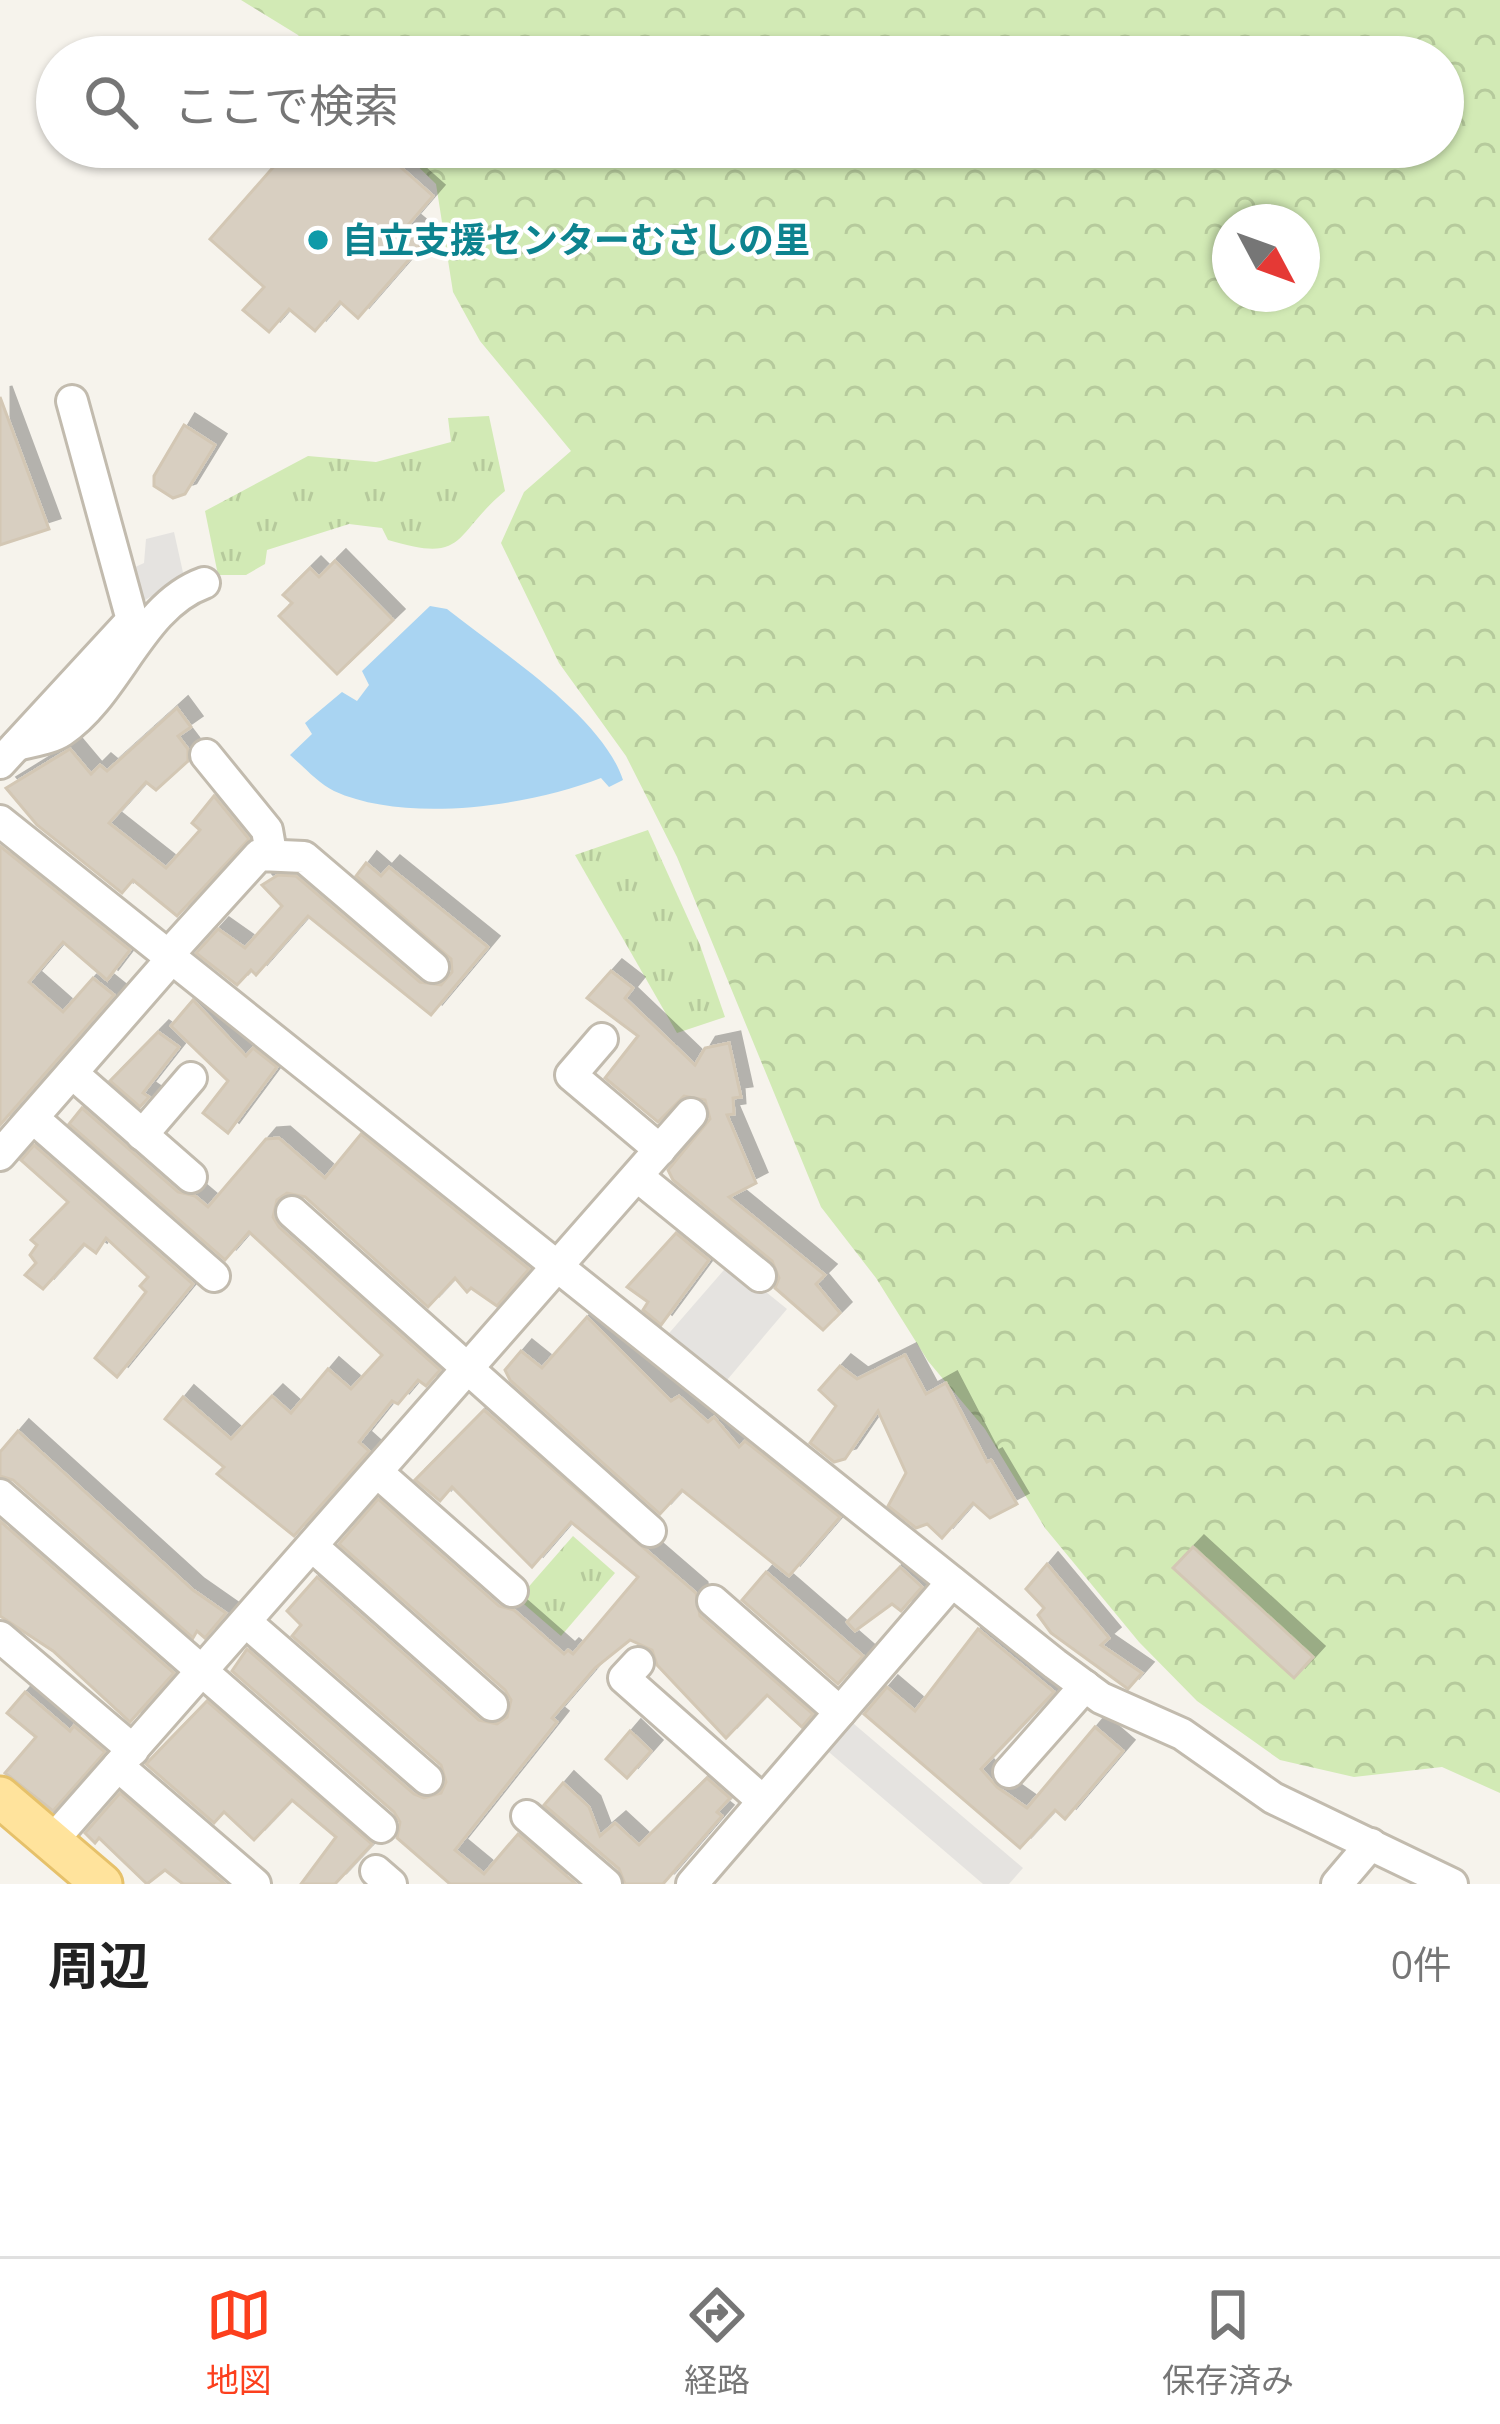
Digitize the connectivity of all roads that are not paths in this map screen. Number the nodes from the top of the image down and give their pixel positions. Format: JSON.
{"nodes":[{"id":1,"x":72,"y":401,"type":"dead end"},
{"id":2,"x":204,"y":583,"type":"dead end"},
{"id":3,"x":8,"y":754,"type":"edge"},
{"id":4,"x":206,"y":755,"type":"dead end"},
{"id":5,"x":0,"y":821,"type":"edge"},
{"id":6,"x":272,"y":853,"type":"junction"},
{"id":7,"x":172,"y":954,"type":"junction"},
{"id":8,"x":433,"y":967,"type":"dead end"},
{"id":9,"x":602,"y":1040,"type":"dead end"},
{"id":10,"x":71,"y":1073,"type":"junction"},
{"id":11,"x":191,"y":1078,"type":"dead end"},
{"id":12,"x":692,"y":1114,"type":"dead end"},
{"id":13,"x":32,"y":1118,"type":"junction"},
{"id":14,"x":142,"y":1135,"type":"junction"},
{"id":15,"x":660,"y":1150,"type":"junction"},
{"id":16,"x":0,"y":1155,"type":"edge"},
{"id":17,"x":637,"y":1176,"type":"junction"},
{"id":18,"x":190,"y":1177,"type":"dead end"},
{"id":19,"x":292,"y":1212,"type":"dead end"},
{"id":20,"x":558,"y":1266,"type":"junction"},
{"id":21,"x":214,"y":1276,"type":"dead end"},
{"id":22,"x":760,"y":1276,"type":"dead end"},
{"id":23,"x":468,"y":1368,"type":"junction"},
{"id":24,"x":377,"y":1472,"type":"junction"},
{"id":25,"x":0,"y":1495,"type":"edge"},
{"id":26,"x":650,"y":1531,"type":"dead end"},
{"id":27,"x":312,"y":1546,"type":"junction"},
{"id":28,"x":952,"y":1582,"type":"junction"},
{"id":29,"x":512,"y":1591,"type":"dead end"},
{"id":30,"x":713,"y":1601,"type":"dead end"},
{"id":31,"x":246,"y":1622,"type":"junction"},
{"id":32,"x":6,"y":1655,"type":"edge"},
{"id":33,"x":638,"y":1663,"type":"dead end"},
{"id":34,"x":201,"y":1672,"type":"junction"},
{"id":35,"x":1085,"y":1686,"type":"junction"},
{"id":36,"x":492,"y":1705,"type":"dead end"},
{"id":37,"x":840,"y":1712,"type":"junction"},
{"id":38,"x":126,"y":1758,"type":"junction"},
{"id":39,"x":1009,"y":1772,"type":"dead end"},
{"id":40,"x":427,"y":1779,"type":"dead end"},
{"id":41,"x":0,"y":1797,"type":"edge"},
{"id":42,"x":763,"y":1802,"type":"junction"},
{"id":43,"x":527,"y":1816,"type":"dead end"},
{"id":44,"x":381,"y":1827,"type":"dead end"},
{"id":45,"x":52,"y":1841,"type":"junction"},
{"id":46,"x":1371,"y":1844,"type":"junction"},
{"id":47,"x":103,"y":1884,"type":"edge"},
{"id":48,"x":255,"y":1884,"type":"edge"},
{"id":49,"x":606,"y":1884,"type":"edge"},
{"id":50,"x":692,"y":1884,"type":"edge"},
{"id":51,"x":1336,"y":1884,"type":"edge"},
{"id":52,"x":1452,"y":1884,"type":"edge"}],
"edges":[{"from":1,"to":3,"type":"street"},
{"from":2,"to":3,"type":"street"},
{"from":4,"to":6,"type":"street"},
{"from":5,"to":7,"type":"street"},
{"from":6,"to":7,"type":"street"},
{"from":6,"to":8,"type":"street"},
{"from":7,"to":10,"type":"street"},
{"from":7,"to":20,"type":"street"},
{"from":9,"to":15,"type":"street"},
{"from":10,"to":13,"type":"street"},
{"from":10,"to":14,"type":"street"},
{"from":11,"to":14,"type":"street"},
{"from":12,"to":15,"type":"street"},
{"from":13,"to":16,"type":"street"},
{"from":13,"to":21,"type":"street"},
{"from":14,"to":18,"type":"street"},
{"from":15,"to":17,"type":"street"},
{"from":17,"to":20,"type":"street"},
{"from":17,"to":22,"type":"street"},
{"from":19,"to":23,"type":"street"},
{"from":20,"to":23,"type":"street"},
{"from":20,"to":28,"type":"street"},
{"from":23,"to":24,"type":"street"},
{"from":23,"to":26,"type":"street"},
{"from":24,"to":27,"type":"street"},
{"from":24,"to":29,"type":"street"},
{"from":25,"to":34,"type":"street"},
{"from":27,"to":31,"type":"street"},
{"from":27,"to":36,"type":"street"},
{"from":28,"to":35,"type":"street"},
{"from":28,"to":37,"type":"street"},
{"from":30,"to":37,"type":"street"},
{"from":31,"to":34,"type":"street"},
{"from":31,"to":40,"type":"street"},
{"from":32,"to":38,"type":"street"},
{"from":33,"to":42,"type":"street"},
{"from":34,"to":38,"type":"street"},
{"from":34,"to":44,"type":"street"},
{"from":35,"to":39,"type":"street"},
{"from":35,"to":46,"type":"street"},
{"from":37,"to":42,"type":"street"},
{"from":38,"to":45,"type":"street"},
{"from":38,"to":48,"type":"street"},
{"from":41,"to":45,"type":"main road"},
{"from":42,"to":50,"type":"street"},
{"from":43,"to":49,"type":"street"},
{"from":45,"to":47,"type":"main road"},
{"from":46,"to":51,"type":"street"},
{"from":46,"to":52,"type":"street"}]}
